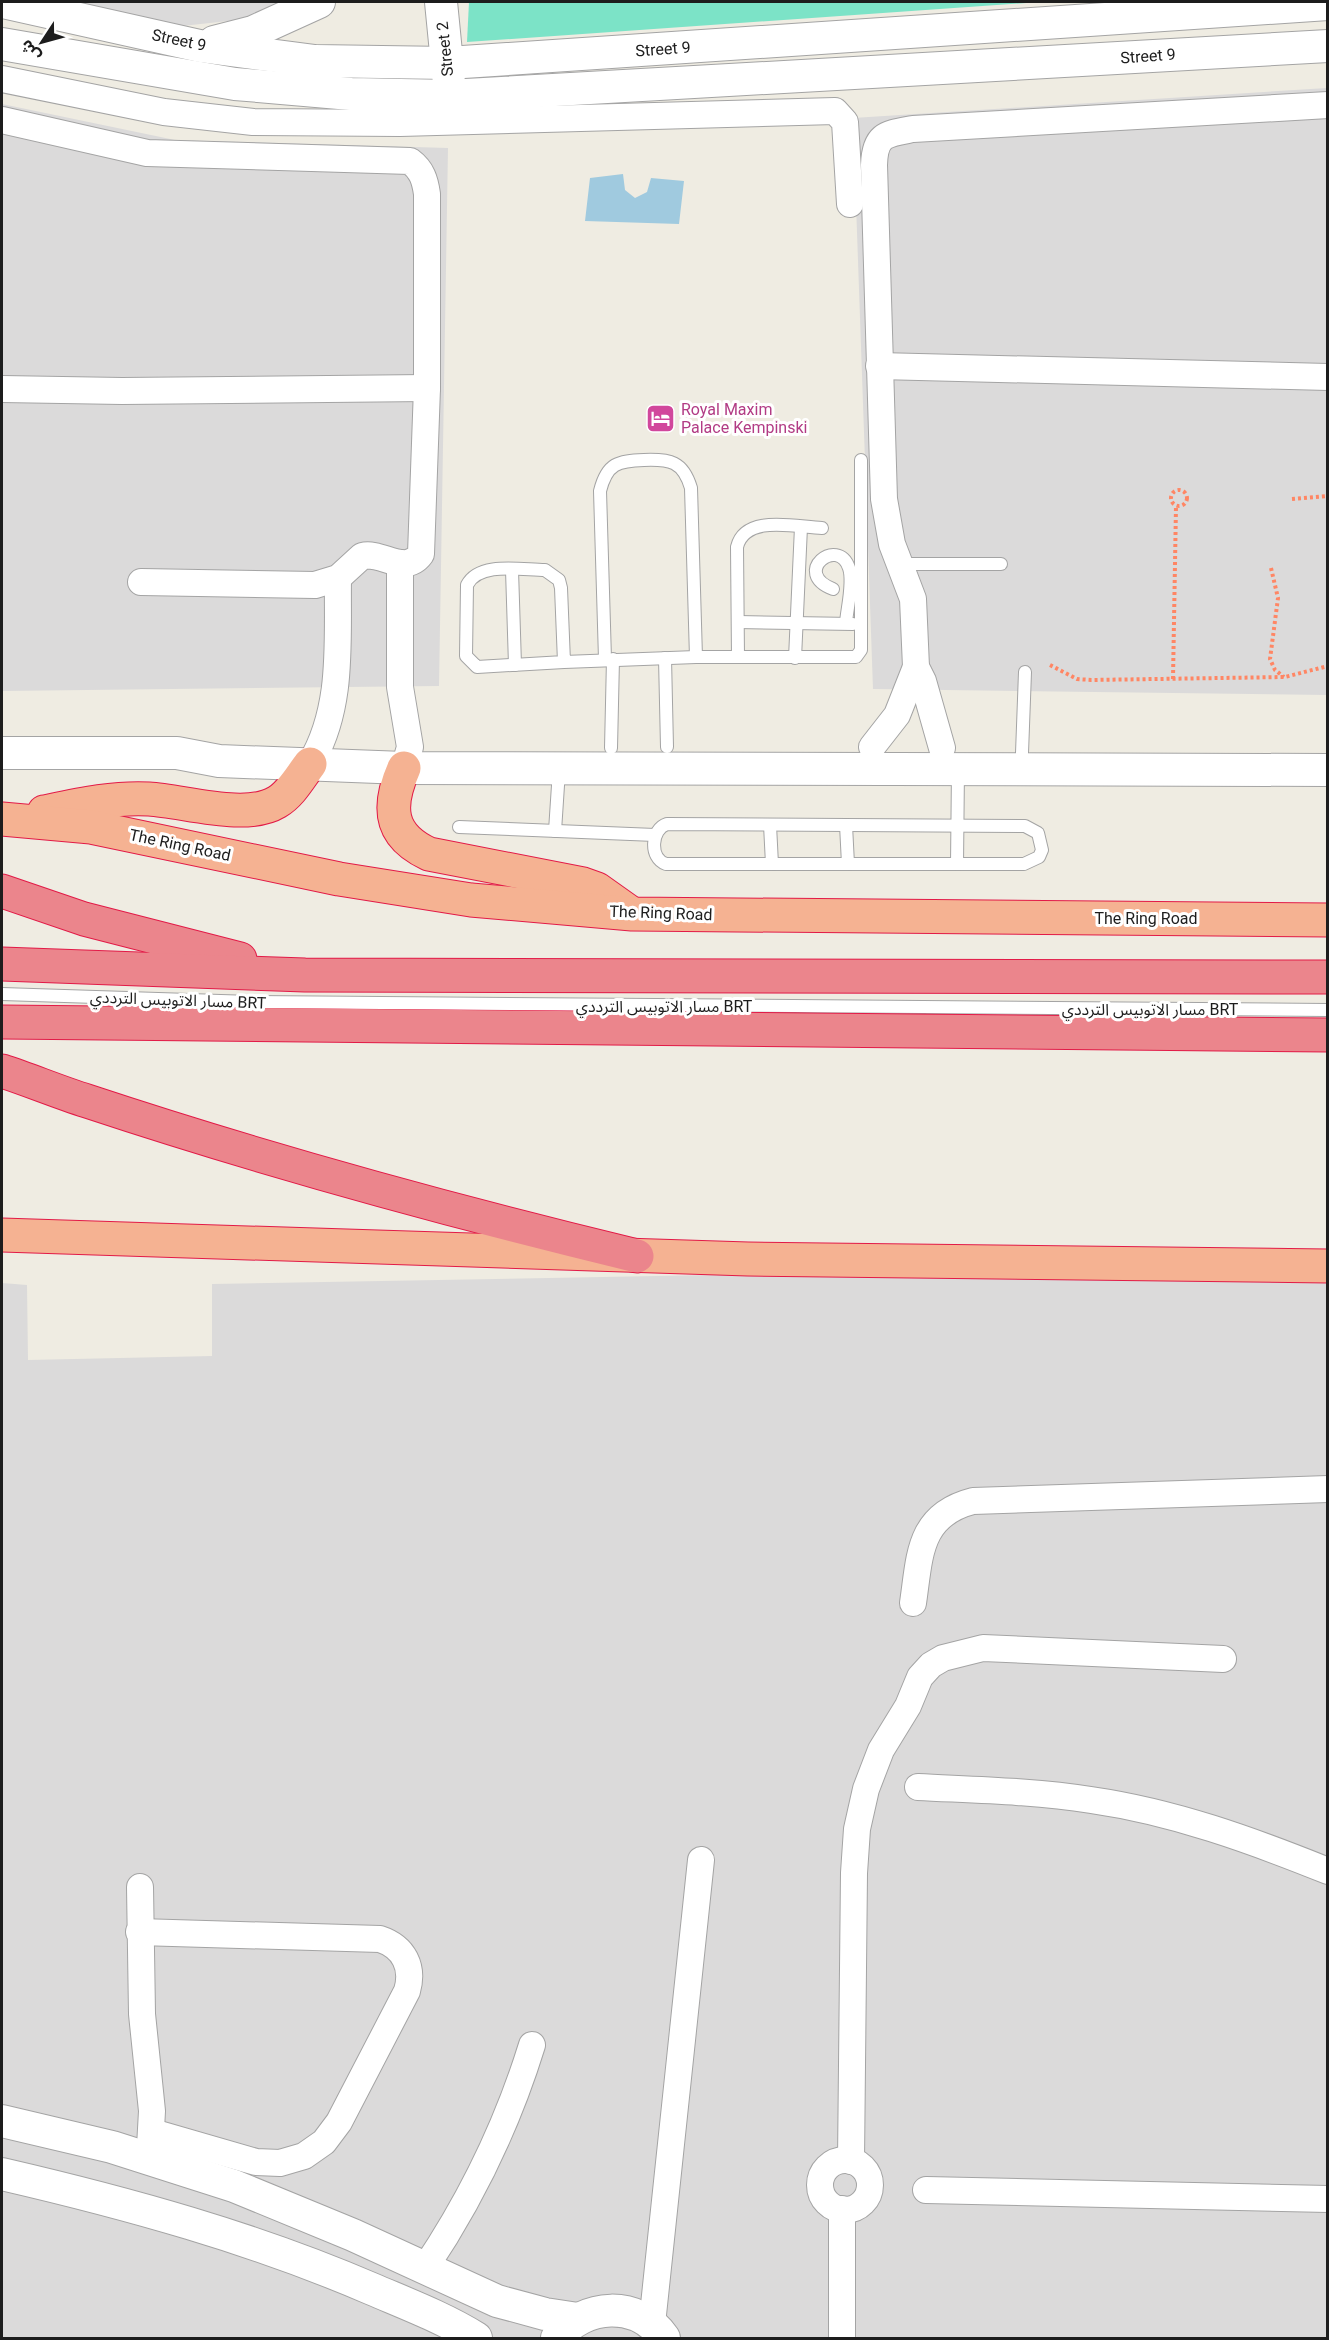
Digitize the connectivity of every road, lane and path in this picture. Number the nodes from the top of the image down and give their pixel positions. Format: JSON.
{"nodes":[{"id":1,"x":319,"y":2,"type":"edge"},
{"id":2,"x":441,"y":2,"type":"edge"},
{"id":3,"x":15,"y":4,"type":"edge"},
{"id":4,"x":1328,"y":4,"type":"edge"},
{"id":5,"x":1237,"y":5,"type":"edge"},
{"id":6,"x":1187,"y":7,"type":"edge"},
{"id":7,"x":1091,"y":20,"type":"junction"},
{"id":8,"x":10,"y":46,"type":"edge"},
{"id":9,"x":200,"y":46,"type":"junction"},
{"id":10,"x":1328,"y":46,"type":"edge"},
{"id":11,"x":1245,"y":50,"type":"junction"},
{"id":12,"x":1190,"y":54,"type":"junction"},
{"id":13,"x":1093,"y":60,"type":"junction"},
{"id":14,"x":448,"y":63,"type":"junction"},
{"id":15,"x":2,"y":79,"type":"edge"},
{"id":16,"x":449,"y":96,"type":"junction"},
{"id":17,"x":1328,"y":105,"type":"edge"},
{"id":18,"x":2,"y":120,"type":"edge"},
{"id":19,"x":850,"y":204,"type":"dead end"},
{"id":20,"x":879,"y":366,"type":"junction"},
{"id":21,"x":1328,"y":377,"type":"edge"},
{"id":22,"x":2,"y":388,"type":"edge"},
{"id":23,"x":427,"y":388,"type":"junction"},
{"id":24,"x":861,"y":460,"type":"dead end"},
{"id":25,"x":1328,"y":496,"type":"edge"},
{"id":26,"x":1292,"y":499,"type":"dead end"},
{"id":27,"x":1176,"y":506,"type":"junction"},
{"id":28,"x":801,"y":527,"type":"junction"},
{"id":29,"x":822,"y":528,"type":"dead end"},
{"id":30,"x":400,"y":563,"type":"junction"},
{"id":31,"x":901,"y":564,"type":"junction"},
{"id":32,"x":1001,"y":564,"type":"dead end"},
{"id":33,"x":1271,"y":568,"type":"dead end"},
{"id":34,"x":513,"y":570,"type":"junction"},
{"id":35,"x":338,"y":578,"type":"junction"},
{"id":36,"x":141,"y":582,"type":"dead end"},
{"id":37,"x":832,"y":589,"type":"dead end"},
{"id":38,"x":738,"y":622,"type":"junction"},
{"id":39,"x":797,"y":623,"type":"junction"},
{"id":40,"x":846,"y":623,"type":"junction"},
{"id":41,"x":861,"y":624,"type":"junction"},
{"id":42,"x":696,"y":657,"type":"junction"},
{"id":43,"x":738,"y":657,"type":"junction"},
{"id":44,"x":665,"y":658,"type":"junction"},
{"id":45,"x":795,"y":658,"type":"junction"},
{"id":46,"x":609,"y":659,"type":"junction"},
{"id":47,"x":564,"y":662,"type":"junction"},
{"id":48,"x":515,"y":665,"type":"junction"},
{"id":49,"x":1050,"y":665,"type":"dead end"},
{"id":50,"x":1328,"y":666,"type":"edge"},
{"id":51,"x":916,"y":667,"type":"junction"},
{"id":52,"x":1024,"y":672,"type":"dead end"},
{"id":53,"x":1285,"y":677,"type":"junction"},
{"id":54,"x":1173,"y":679,"type":"junction"},
{"id":55,"x":667,"y":747,"type":"junction"},
{"id":56,"x":611,"y":748,"type":"junction"},
{"id":57,"x":2,"y":753,"type":"edge"},
{"id":58,"x":1022,"y":753,"type":"junction"},
{"id":59,"x":1328,"y":753,"type":"edge"},
{"id":60,"x":315,"y":756,"type":"junction"},
{"id":61,"x":870,"y":757,"type":"junction"},
{"id":62,"x":407,"y":758,"type":"junction"},
{"id":63,"x":950,"y":758,"type":"junction"},
{"id":64,"x":559,"y":766,"type":"junction"},
{"id":65,"x":1328,"y":770,"type":"edge"},
{"id":66,"x":4,"y":819,"type":"edge"},
{"id":67,"x":770,"y":825,"type":"junction"},
{"id":68,"x":846,"y":825,"type":"junction"},
{"id":69,"x":958,"y":825,"type":"junction"},
{"id":70,"x":459,"y":827,"type":"dead end"},
{"id":71,"x":555,"y":831,"type":"junction"},
{"id":72,"x":655,"y":835,"type":"junction"},
{"id":73,"x":772,"y":864,"type":"junction"},
{"id":74,"x":848,"y":864,"type":"junction"},
{"id":75,"x":957,"y":864,"type":"junction"},
{"id":76,"x":2,"y":891,"type":"edge"},
{"id":77,"x":632,"y":914,"type":"junction"},
{"id":78,"x":1328,"y":920,"type":"edge"},
{"id":79,"x":2,"y":964,"type":"edge"},
{"id":80,"x":305,"y":975,"type":"junction"},
{"id":81,"x":1328,"y":977,"type":"edge"},
{"id":82,"x":2,"y":994,"type":"edge"},
{"id":83,"x":1328,"y":1010,"type":"edge"},
{"id":84,"x":2,"y":1022,"type":"edge"},
{"id":85,"x":1328,"y":1035,"type":"edge"},
{"id":86,"x":2,"y":1071,"type":"edge"},
{"id":87,"x":2,"y":1236,"type":"edge"},
{"id":88,"x":637,"y":1256,"type":"junction"},
{"id":89,"x":1328,"y":1266,"type":"edge"},
{"id":90,"x":1328,"y":1489,"type":"edge"},
{"id":91,"x":913,"y":1603,"type":"dead end"},
{"id":92,"x":1223,"y":1659,"type":"dead end"},
{"id":93,"x":918,"y":1786,"type":"dead end"},
{"id":94,"x":701,"y":1860,"type":"dead end"},
{"id":95,"x":1328,"y":1871,"type":"edge"},
{"id":96,"x":140,"y":1887,"type":"dead end"},
{"id":97,"x":139,"y":1932,"type":"junction"},
{"id":98,"x":532,"y":2045,"type":"dead end"},
{"id":99,"x":2,"y":2121,"type":"edge"},
{"id":100,"x":151,"y":2145,"type":"junction"},
{"id":101,"x":850,"y":2161,"type":"junction"},
{"id":102,"x":2,"y":2174,"type":"edge"},
{"id":103,"x":926,"y":2190,"type":"dead end"},
{"id":104,"x":1328,"y":2199,"type":"edge"},
{"id":105,"x":842,"y":2209,"type":"junction"},
{"id":106,"x":425,"y":2268,"type":"junction"},
{"id":107,"x":568,"y":2329,"type":"edge"},
{"id":108,"x":658,"y":2331,"type":"edge"},
{"id":109,"x":476,"y":2338,"type":"edge"},
{"id":110,"x":842,"y":2338,"type":"edge"}],
"edges":[{"from":1,"to":9,"type":"street"},
{"from":2,"to":14,"type":"street","name":"Street 2"},
{"from":3,"to":8,"type":"street"},
{"from":3,"to":9,"type":"street","name":"Street 9"},
{"from":4,"to":5,"type":"street","name":"Street 9"},
{"from":5,"to":6,"type":"street","name":"Street 9"},
{"from":5,"to":11,"type":"street"},
{"from":6,"to":7,"type":"street","name":"Street 9"},
{"from":6,"to":12,"type":"street"},
{"from":7,"to":13,"type":"street"},
{"from":7,"to":14,"type":"street","name":"Street 9"},
{"from":8,"to":16,"type":"street","name":"Street 9"},
{"from":9,"to":14,"type":"street","name":"Street 9"},
{"from":10,"to":11,"type":"street","name":"Street 9"},
{"from":11,"to":12,"type":"street","name":"Street 9"},
{"from":12,"to":13,"type":"street","name":"Street 9"},
{"from":13,"to":16,"type":"street","name":"Street 9"},
{"from":14,"to":16,"type":"street","name":"Street 2"},
{"from":15,"to":19,"type":"street"},
{"from":17,"to":20,"type":"street"},
{"from":18,"to":23,"type":"street"},
{"from":20,"to":21,"type":"street"},
{"from":20,"to":31,"type":"street"},
{"from":22,"to":23,"type":"street"},
{"from":23,"to":30,"type":"street"},
{"from":24,"to":41,"type":"lane"},
{"from":25,"to":26,"type":"path"},
{"from":27,"to":27,"type":"path"},
{"from":27,"to":54,"type":"path"},
{"from":28,"to":29,"type":"lane"},
{"from":28,"to":38,"type":"lane"},
{"from":28,"to":39,"type":"lane"},
{"from":30,"to":35,"type":"street"},
{"from":30,"to":62,"type":"street"},
{"from":31,"to":32,"type":"lane"},
{"from":31,"to":51,"type":"street"},
{"from":33,"to":53,"type":"path"},
{"from":34,"to":47,"type":"lane"},
{"from":34,"to":48,"type":"lane"},
{"from":34,"to":48,"type":"lane"},
{"from":35,"to":36,"type":"street"},
{"from":35,"to":60,"type":"street"},
{"from":37,"to":40,"type":"lane"},
{"from":38,"to":39,"type":"lane"},
{"from":38,"to":43,"type":"lane"},
{"from":39,"to":40,"type":"lane"},
{"from":39,"to":45,"type":"lane"},
{"from":40,"to":41,"type":"lane"},
{"from":41,"to":45,"type":"lane"},
{"from":42,"to":43,"type":"lane"},
{"from":42,"to":44,"type":"lane"},
{"from":42,"to":46,"type":"lane"},
{"from":43,"to":45,"type":"lane"},
{"from":44,"to":46,"type":"lane"},
{"from":44,"to":55,"type":"lane"},
{"from":46,"to":47,"type":"lane"},
{"from":46,"to":56,"type":"lane"},
{"from":47,"to":48,"type":"lane"},
{"from":49,"to":54,"type":"path"},
{"from":50,"to":53,"type":"path"},
{"from":51,"to":61,"type":"street"},
{"from":51,"to":63,"type":"street"},
{"from":52,"to":58,"type":"lane"},
{"from":53,"to":54,"type":"path"},
{"from":55,"to":56,"type":"street"},
{"from":55,"to":61,"type":"street"},
{"from":56,"to":62,"type":"street"},
{"from":57,"to":60,"type":"street"},
{"from":58,"to":59,"type":"street"},
{"from":58,"to":63,"type":"street"},
{"from":60,"to":62,"type":"street"},
{"from":60,"to":66,"type":"highway"},
{"from":61,"to":63,"type":"street"},
{"from":61,"to":64,"type":"street"},
{"from":62,"to":64,"type":"street"},
{"from":62,"to":77,"type":"highway"},
{"from":63,"to":65,"type":"street"},
{"from":63,"to":69,"type":"lane"},
{"from":64,"to":71,"type":"lane"},
{"from":66,"to":77,"type":"highway","name":"The Ring Road"},
{"from":67,"to":68,"type":"lane"},
{"from":67,"to":72,"type":"lane"},
{"from":67,"to":73,"type":"lane"},
{"from":68,"to":69,"type":"lane"},
{"from":68,"to":74,"type":"lane"},
{"from":69,"to":75,"type":"lane"},
{"from":69,"to":75,"type":"lane"},
{"from":70,"to":71,"type":"lane"},
{"from":71,"to":72,"type":"lane"},
{"from":72,"to":73,"type":"lane"},
{"from":73,"to":74,"type":"lane"},
{"from":74,"to":75,"type":"lane"},
{"from":76,"to":80,"type":"highway"},
{"from":77,"to":78,"type":"highway","name":"The Ring Road"},
{"from":79,"to":80,"type":"highway"},
{"from":80,"to":81,"type":"highway"},
{"from":82,"to":83,"type":"lane","name":"مسار الاتوبيس الترددي BRT"},
{"from":84,"to":85,"type":"highway"},
{"from":86,"to":88,"type":"highway"},
{"from":87,"to":88,"type":"highway"},
{"from":88,"to":89,"type":"highway"},
{"from":90,"to":91,"type":"street"},
{"from":92,"to":101,"type":"street"},
{"from":93,"to":95,"type":"street"},
{"from":94,"to":108,"type":"street"},
{"from":96,"to":97,"type":"street"},
{"from":97,"to":100,"type":"street"},
{"from":97,"to":100,"type":"street"},
{"from":98,"to":106,"type":"street"},
{"from":99,"to":100,"type":"street"},
{"from":100,"to":106,"type":"street"},
{"from":101,"to":105,"type":"street"},
{"from":101,"to":105,"type":"street"},
{"from":102,"to":109,"type":"street"},
{"from":103,"to":104,"type":"street"},
{"from":105,"to":110,"type":"street"},
{"from":106,"to":107,"type":"street"},
{"from":107,"to":108,"type":"street"}]}
